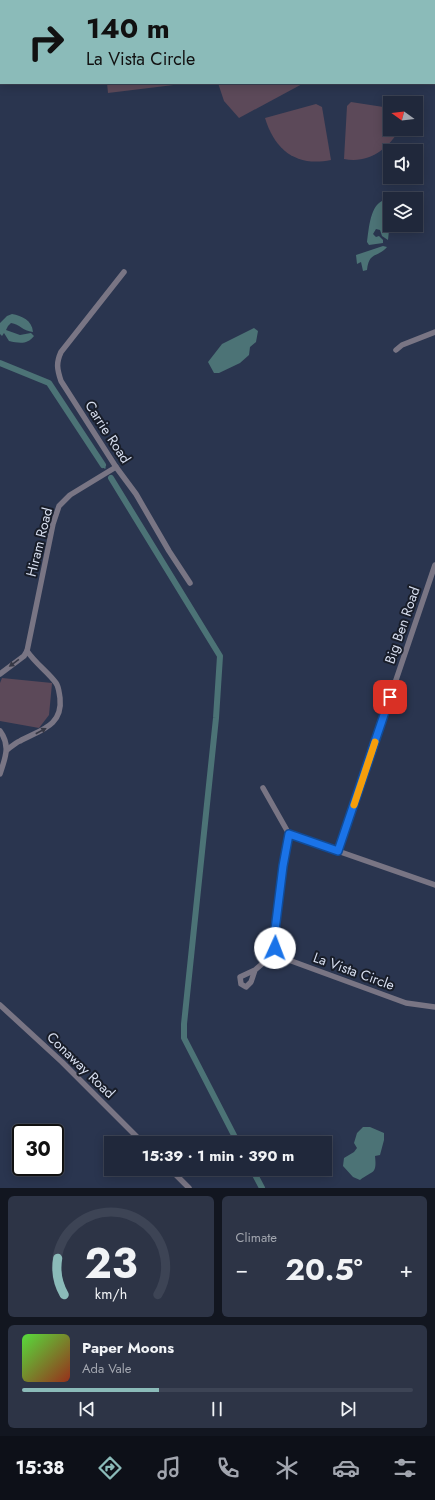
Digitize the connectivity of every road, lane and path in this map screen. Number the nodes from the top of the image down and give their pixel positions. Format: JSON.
{"nodes":[{"id":1,"x":124,"y":272,"type":"dead end"},
{"id":2,"x":435,"y":332,"type":"edge"},
{"id":3,"x":396,"y":350,"type":"dead end"},
{"id":4,"x":116,"y":467,"type":"junction"},
{"id":5,"x":435,"y":565,"type":"edge"},
{"id":6,"x":190,"y":583,"type":"dead end"},
{"id":7,"x":27,"y":651,"type":"junction"},
{"id":8,"x":0,"y":674,"type":"edge"},
{"id":9,"x":0,"y":731,"type":"edge"},
{"id":10,"x":7,"y":750,"type":"junction"},
{"id":11,"x":0,"y":774,"type":"edge"},
{"id":12,"x":263,"y":788,"type":"dead end"},
{"id":13,"x":289,"y":834,"type":"junction"},
{"id":14,"x":338,"y":851,"type":"junction"},
{"id":15,"x":435,"y":885,"type":"edge"},
{"id":16,"x":276,"y":952,"type":"junction"},
{"id":17,"x":255,"y":970,"type":"dead end"},
{"id":18,"x":0,"y":1004,"type":"edge"},
{"id":19,"x":435,"y":1007,"type":"edge"},
{"id":20,"x":136,"y":1136,"type":"edge"},
{"id":21,"x":177,"y":1176,"type":"edge"},
{"id":22,"x":189,"y":1188,"type":"edge"}],
"edges":[{"from":1,"to":4,"type":"street","name":"Carrie Road"},
{"from":2,"to":3,"type":"street"},
{"from":4,"to":6,"type":"street","name":"Carrie Road"},
{"from":4,"to":7,"type":"street","name":"Hiram Road"},
{"from":5,"to":14,"type":"street","name":"Big Ben Road"},
{"from":7,"to":8,"type":"street","one_way":true},
{"from":10,"to":7,"type":"street","one_way":true},
{"from":9,"to":10,"type":"street"},
{"from":10,"to":11,"type":"street"},
{"from":12,"to":13,"type":"street"},
{"from":13,"to":14,"type":"street"},
{"from":13,"to":16,"type":"street"},
{"from":14,"to":15,"type":"street"},
{"from":16,"to":17,"type":"street"},
{"from":16,"to":19,"type":"street","name":"La Vista Circle"},
{"from":18,"to":20,"type":"street","name":"Conaway Road"},
{"from":21,"to":22,"type":"street"}]}
